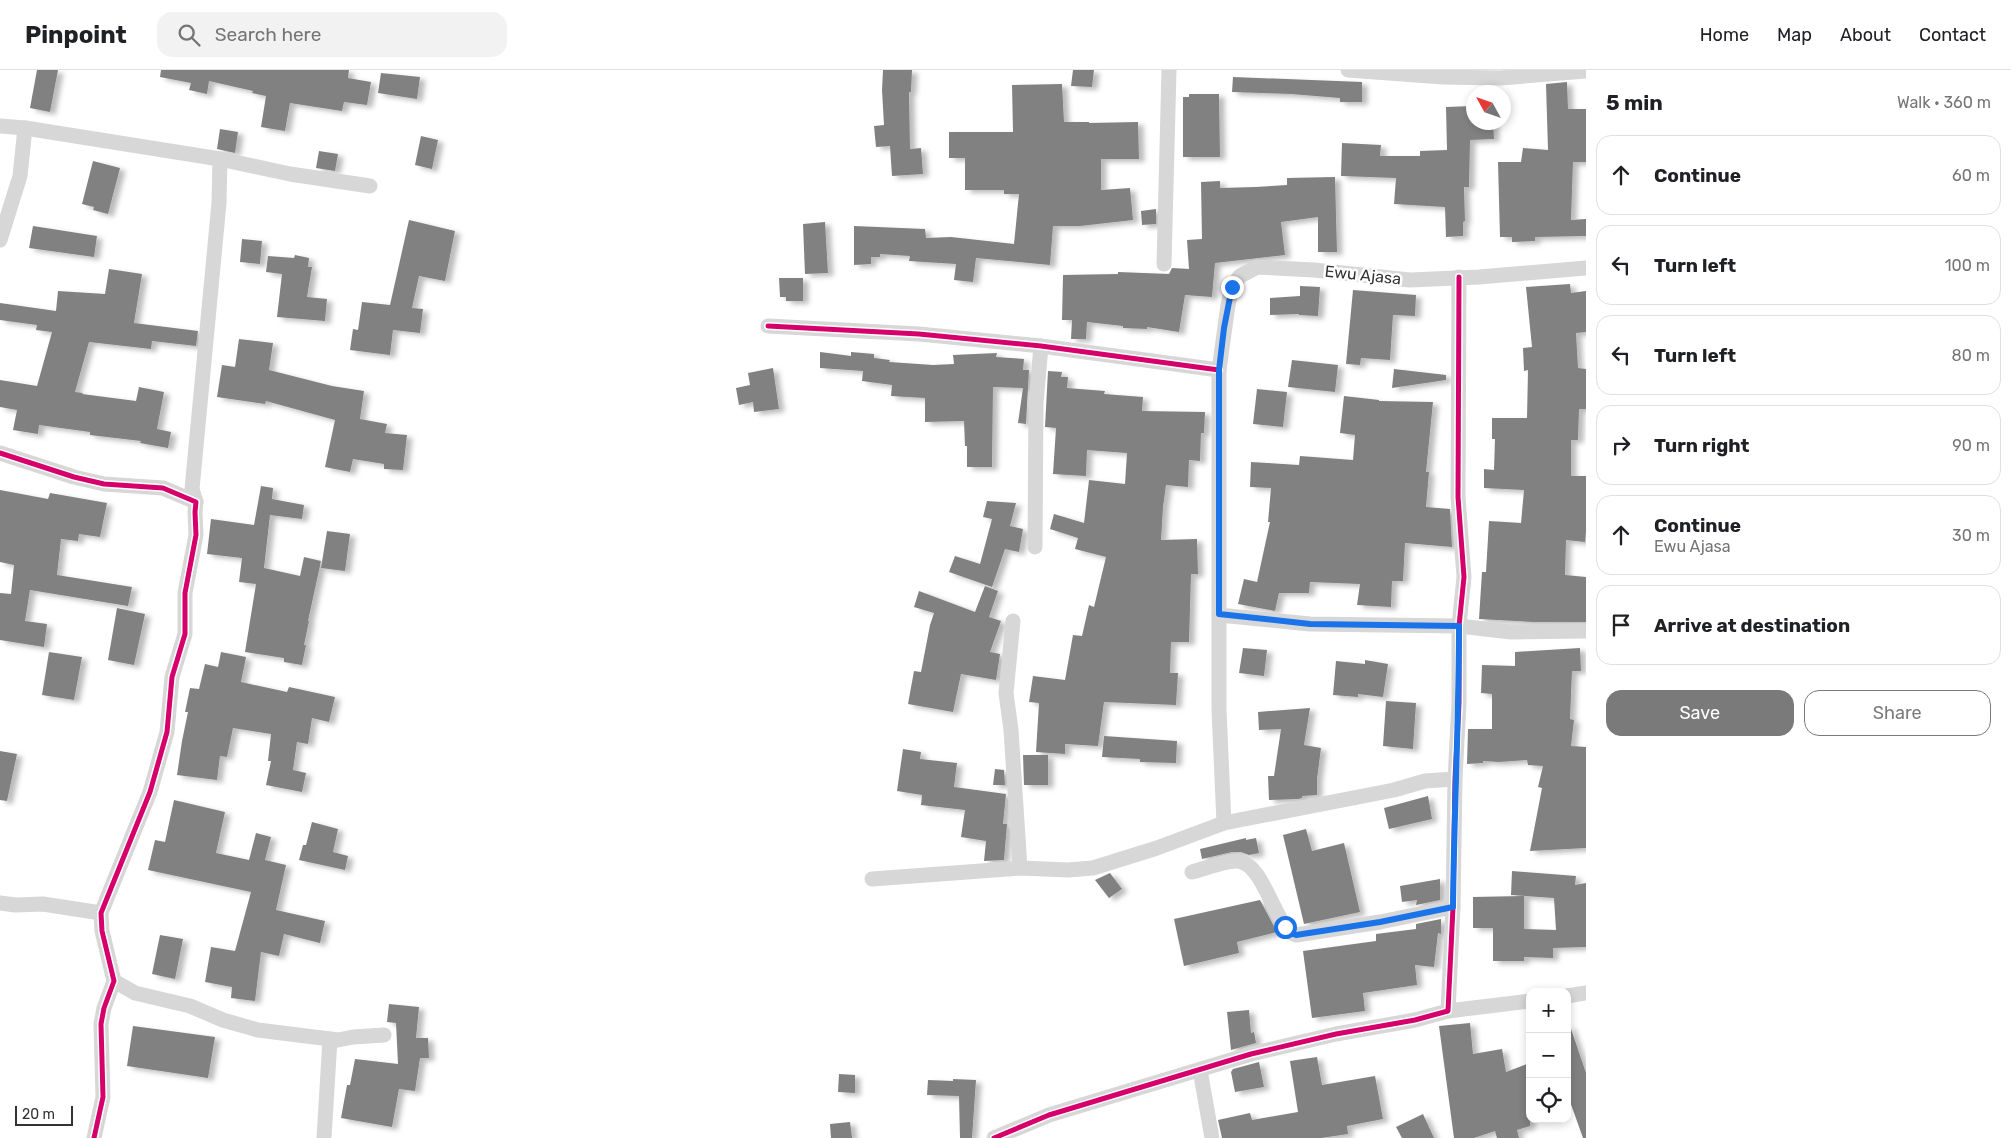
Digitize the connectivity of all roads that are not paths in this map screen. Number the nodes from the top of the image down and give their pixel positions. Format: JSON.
{"nodes":[{"id":1,"x":1169,"y":70,"type":"edge"},
{"id":2,"x":1348,"y":70,"type":"edge"},
{"id":3,"x":1586,"y":71,"type":"edge"},
{"id":4,"x":0,"y":126,"type":"edge"},
{"id":5,"x":25,"y":128,"type":"junction"},
{"id":6,"x":220,"y":159,"type":"junction"},
{"id":7,"x":370,"y":186,"type":"dead end"},
{"id":8,"x":0,"y":240,"type":"edge"},
{"id":9,"x":1164,"y":264,"type":"dead end"},
{"id":10,"x":1586,"y":268,"type":"edge"},
{"id":11,"x":1459,"y":277,"type":"junction"},
{"id":12,"x":768,"y":326,"type":"dead end"},
{"id":13,"x":1041,"y":346,"type":"junction"},
{"id":14,"x":1219,"y":370,"type":"junction"},
{"id":15,"x":0,"y":453,"type":"edge"},
{"id":16,"x":196,"y":502,"type":"junction"},
{"id":17,"x":1035,"y":547,"type":"dead end"},
{"id":18,"x":1219,"y":614,"type":"junction"},
{"id":19,"x":1013,"y":621,"type":"dead end"},
{"id":20,"x":1459,"y":626,"type":"junction"},
{"id":21,"x":1586,"y":631,"type":"edge"},
{"id":22,"x":1455,"y":779,"type":"junction"},
{"id":23,"x":1224,"y":823,"type":"junction"},
{"id":24,"x":1020,"y":868,"type":"junction"},
{"id":25,"x":1192,"y":872,"type":"dead end"},
{"id":26,"x":872,"y":880,"type":"dead end"},
{"id":27,"x":0,"y":903,"type":"edge"},
{"id":28,"x":1453,"y":907,"type":"junction"},
{"id":29,"x":101,"y":913,"type":"junction"},
{"id":30,"x":114,"y":981,"type":"junction"},
{"id":31,"x":1586,"y":993,"type":"edge"},
{"id":32,"x":1571,"y":995,"type":"edge"},
{"id":33,"x":1526,"y":1002,"type":"edge"},
{"id":34,"x":1448,"y":1011,"type":"junction"},
{"id":35,"x":384,"y":1035,"type":"dead end"},
{"id":36,"x":330,"y":1038,"type":"junction"},
{"id":37,"x":1200,"y":1070,"type":"junction"},
{"id":38,"x":1001,"y":1137,"type":"edge"},
{"id":39,"x":94,"y":1138,"type":"edge"},
{"id":40,"x":324,"y":1138,"type":"edge"},
{"id":41,"x":1212,"y":1138,"type":"edge"}],
"edges":[{"from":1,"to":9,"type":"street"},
{"from":2,"to":3,"type":"street"},
{"from":4,"to":5,"type":"street"},
{"from":5,"to":6,"type":"street"},
{"from":5,"to":8,"type":"street"},
{"from":6,"to":7,"type":"street"},
{"from":6,"to":16,"type":"street"},
{"from":10,"to":11,"type":"street","name":"Ewu Ajasa"},
{"from":11,"to":14,"type":"street","name":"Ewu Ajasa"},
{"from":11,"to":20,"type":"street"},
{"from":12,"to":13,"type":"street"},
{"from":13,"to":14,"type":"street"},
{"from":13,"to":17,"type":"street"},
{"from":14,"to":18,"type":"street","name":"Ewu Ajasa"},
{"from":15,"to":16,"type":"street"},
{"from":16,"to":29,"type":"street"},
{"from":18,"to":20,"type":"street"},
{"from":18,"to":23,"type":"street","name":"Ewu Ajasa"},
{"from":19,"to":24,"type":"street"},
{"from":20,"to":21,"type":"street"},
{"from":20,"to":22,"type":"street"},
{"from":22,"to":23,"type":"street"},
{"from":22,"to":28,"type":"street"},
{"from":23,"to":24,"type":"street"},
{"from":24,"to":26,"type":"street"},
{"from":25,"to":28,"type":"street"},
{"from":27,"to":29,"type":"street"},
{"from":28,"to":34,"type":"street"},
{"from":29,"to":30,"type":"street"},
{"from":30,"to":36,"type":"street"},
{"from":30,"to":39,"type":"street"},
{"from":31,"to":32,"type":"street"},
{"from":33,"to":34,"type":"street"},
{"from":34,"to":37,"type":"street"},
{"from":35,"to":36,"type":"street"},
{"from":36,"to":40,"type":"street"},
{"from":37,"to":38,"type":"street"},
{"from":37,"to":41,"type":"street"}]}
